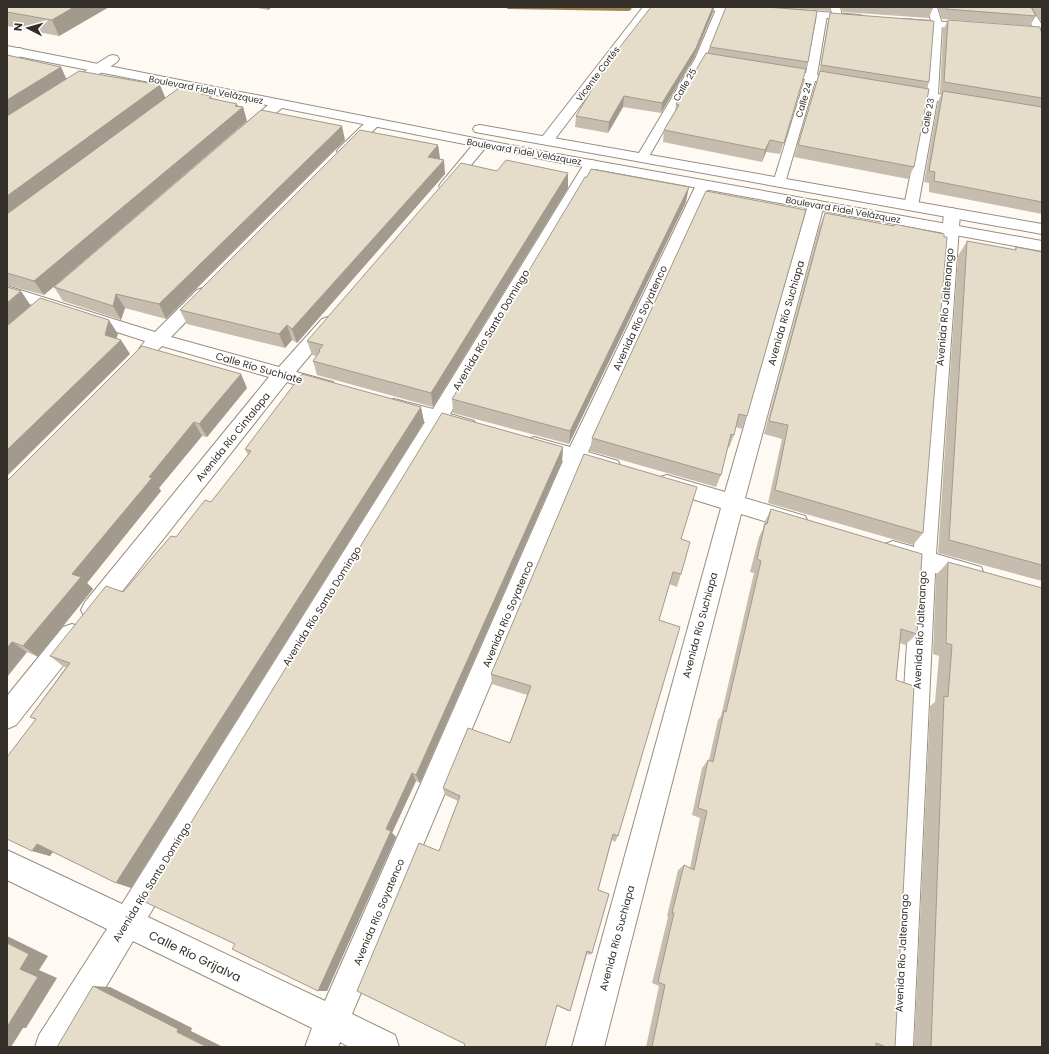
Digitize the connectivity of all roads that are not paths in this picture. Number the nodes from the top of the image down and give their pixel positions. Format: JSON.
{"nodes":[{"id":1,"x":649,"y":7,"type":"edge"},
{"id":2,"x":706,"y":7,"type":"edge"},
{"id":3,"x":932,"y":7,"type":"edge"},
{"id":4,"x":1026,"y":7,"type":"edge"},
{"id":5,"x":721,"y":8,"type":"junction"},
{"id":6,"x":741,"y":8,"type":"edge"},
{"id":7,"x":763,"y":10,"type":"edge"},
{"id":8,"x":778,"y":12,"type":"edge"},
{"id":9,"x":836,"y":12,"type":"edge"},
{"id":10,"x":822,"y":15,"type":"junction"},
{"id":11,"x":868,"y":19,"type":"edge"},
{"id":12,"x":891,"y":21,"type":"edge"},
{"id":13,"x":937,"y":24,"type":"junction"},
{"id":14,"x":983,"y":28,"type":"edge"},
{"id":15,"x":1026,"y":31,"type":"edge"},
{"id":16,"x":1041,"y":32,"type":"edge"},
{"id":17,"x":7,"y":38,"type":"edge"},
{"id":18,"x":1042,"y":44,"type":"edge"},
{"id":19,"x":11,"y":54,"type":"edge"},
{"id":20,"x":114,"y":59,"type":"junction"},
{"id":21,"x":98,"y":68,"type":"junction"},
{"id":22,"x":771,"y":70,"type":"edge"},
{"id":23,"x":811,"y":77,"type":"junction"},
{"id":24,"x":856,"y":84,"type":"edge"},
{"id":25,"x":194,"y":87,"type":"junction"},
{"id":26,"x":894,"y":90,"type":"edge"},
{"id":27,"x":59,"y":94,"type":"edge"},
{"id":28,"x":181,"y":96,"type":"edge"},
{"id":29,"x":932,"y":96,"type":"junction"},
{"id":30,"x":278,"y":104,"type":"junction"},
{"id":31,"x":979,"y":104,"type":"edge"},
{"id":32,"x":379,"y":117,"type":"junction"},
{"id":33,"x":471,"y":127,"type":"dead end"},
{"id":34,"x":236,"y":140,"type":"edge"},
{"id":35,"x":547,"y":140,"type":"junction"},
{"id":36,"x":481,"y":144,"type":"junction"},
{"id":37,"x":642,"y":158,"type":"junction"},
{"id":38,"x":331,"y":164,"type":"edge"},
{"id":39,"x":591,"y":164,"type":"junction"},
{"id":40,"x":779,"y":183,"type":"junction"},
{"id":41,"x":703,"y":185,"type":"junction"},
{"id":42,"x":433,"y":200,"type":"edge"},
{"id":43,"x":816,"y":205,"type":"junction"},
{"id":44,"x":911,"y":206,"type":"junction"},
{"id":45,"x":952,"y":222,"type":"junction"},
{"id":46,"x":1042,"y":229,"type":"edge"},
{"id":47,"x":1042,"y":246,"type":"edge"},
{"id":48,"x":214,"y":283,"type":"edge"},
{"id":49,"x":7,"y":292,"type":"edge"},
{"id":50,"x":340,"y":309,"type":"edge"},
{"id":51,"x":158,"y":339,"type":"junction"},
{"id":52,"x":135,"y":362,"type":"edge"},
{"id":53,"x":282,"y":375,"type":"junction"},
{"id":54,"x":342,"y":392,"type":"edge"},
{"id":55,"x":379,"y":402,"type":"edge"},
{"id":56,"x":438,"y":418,"type":"junction"},
{"id":57,"x":484,"y":431,"type":"edge"},
{"id":58,"x":515,"y":439,"type":"edge"},
{"id":59,"x":576,"y":456,"type":"junction"},
{"id":60,"x":628,"y":472,"type":"edge"},
{"id":61,"x":651,"y":478,"type":"edge"},
{"id":62,"x":733,"y":503,"type":"junction"},
{"id":63,"x":817,"y":528,"type":"edge"},
{"id":64,"x":870,"y":544,"type":"edge"},
{"id":65,"x":924,"y":560,"type":"junction"},
{"id":66,"x":990,"y":578,"type":"edge"},
{"id":67,"x":7,"y":716,"type":"edge"},
{"id":68,"x":7,"y":865,"type":"edge"},
{"id":69,"x":126,"y":923,"type":"junction"},
{"id":70,"x":326,"y":1034,"type":"edge"},
{"id":71,"x":51,"y":1047,"type":"edge"},
{"id":72,"x":383,"y":1047,"type":"edge"},
{"id":73,"x":588,"y":1047,"type":"edge"},
{"id":74,"x":897,"y":1047,"type":"edge"}],
"edges":[{"from":1,"to":35,"type":"street","name":"Vicente Cortés"},
{"from":2,"to":5,"type":"street"},
{"from":3,"to":13,"type":"street"},
{"from":4,"to":16,"type":"street"},
{"from":5,"to":6,"type":"street"},
{"from":5,"to":37,"type":"street","name":"Calle 25"},
{"from":6,"to":7,"type":"street"},
{"from":8,"to":10,"type":"street"},
{"from":9,"to":10,"type":"street"},
{"from":9,"to":11,"type":"street"},
{"from":10,"to":23,"type":"street","name":"Calle 24"},
{"from":12,"to":13,"type":"street"},
{"from":13,"to":14,"type":"street"},
{"from":13,"to":29,"type":"street","name":"Calle 23"},
{"from":15,"to":16,"type":"street"},
{"from":16,"to":18,"type":"street"},
{"from":17,"to":20,"type":"street","name":"Boulevard Fidel Velázquez"},
{"from":19,"to":21,"type":"street","name":"Boulevard Fidel Velázquez"},
{"from":20,"to":21,"type":"street"},
{"from":20,"to":32,"type":"street","name":"Boulevard Fidel Velázquez"},
{"from":21,"to":25,"type":"street","name":"Boulevard Fidel Velázquez"},
{"from":21,"to":27,"type":"street"},
{"from":22,"to":23,"type":"street"},
{"from":23,"to":24,"type":"street"},
{"from":23,"to":40,"type":"street","name":"Calle 24"},
{"from":25,"to":28,"type":"street"},
{"from":25,"to":30,"type":"street","name":"Boulevard Fidel Velázquez"},
{"from":26,"to":29,"type":"street"},
{"from":29,"to":31,"type":"street"},
{"from":29,"to":44,"type":"street","name":"Calle 23"},
{"from":30,"to":32,"type":"street","name":"Boulevard Fidel Velázquez"},
{"from":30,"to":34,"type":"street"},
{"from":32,"to":36,"type":"street","name":"Boulevard Fidel Velázquez"},
{"from":32,"to":38,"type":"street"},
{"from":33,"to":35,"type":"street","name":"Boulevard Fidel Velázquez"},
{"from":35,"to":37,"type":"street","name":"Boulevard Fidel Velázquez"},
{"from":36,"to":39,"type":"street","name":"Boulevard Fidel Velázquez"},
{"from":36,"to":42,"type":"street"},
{"from":37,"to":40,"type":"street","name":"Boulevard Fidel Velázquez"},
{"from":39,"to":41,"type":"street","name":"Boulevard Fidel Velázquez"},
{"from":39,"to":56,"type":"street","name":"Avenida Río Santo Domingo"},
{"from":40,"to":44,"type":"street","name":"Boulevard Fidel Velázquez"},
{"from":41,"to":43,"type":"street","name":"Boulevard Fidel Velázquez"},
{"from":41,"to":59,"type":"street","name":"Avenida Río Soyatenco"},
{"from":43,"to":45,"type":"street","name":"Boulevard Fidel Velázquez"},
{"from":43,"to":62,"type":"street","name":"Avenida Río Suchiapa"},
{"from":44,"to":45,"type":"street","name":"Boulevard Fidel Velázquez"},
{"from":45,"to":46,"type":"street","name":"Boulevard Fidel Velázquez"},
{"from":45,"to":47,"type":"street","name":"Boulevard Fidel Velázquez"},
{"from":45,"to":65,"type":"street","name":"Avenida Río Jaltenango"},
{"from":48,"to":51,"type":"street"},
{"from":49,"to":51,"type":"street","name":"Calle Río Suchiate"},
{"from":50,"to":53,"type":"street","name":"Avenida Río Cintalapa"},
{"from":51,"to":52,"type":"street"},
{"from":51,"to":53,"type":"street","name":"Calle Río Suchiate"},
{"from":53,"to":54,"type":"street","name":"Calle Río Suchiate"},
{"from":53,"to":67,"type":"street","name":"Avenida Río Cintalapa"},
{"from":55,"to":56,"type":"street"},
{"from":56,"to":57,"type":"street"},
{"from":56,"to":69,"type":"street","name":"Avenida Río Santo Domingo"},
{"from":58,"to":59,"type":"street"},
{"from":59,"to":60,"type":"street"},
{"from":59,"to":70,"type":"street","name":"Avenida Río Soyatenco"},
{"from":61,"to":62,"type":"street"},
{"from":62,"to":63,"type":"street"},
{"from":62,"to":73,"type":"street","name":"Avenida Río Suchiapa"},
{"from":64,"to":65,"type":"street"},
{"from":65,"to":66,"type":"street"},
{"from":65,"to":74,"type":"street","name":"Avenida Río Jaltenango"},
{"from":68,"to":69,"type":"street","name":"Calle Río Grijalva"},
{"from":69,"to":70,"type":"street","name":"Calle Río Grijalva"},
{"from":69,"to":71,"type":"street","name":"Avenida Río Santo Domingo"},
{"from":70,"to":72,"type":"street","name":"Calle Río Grijalva"}]}
